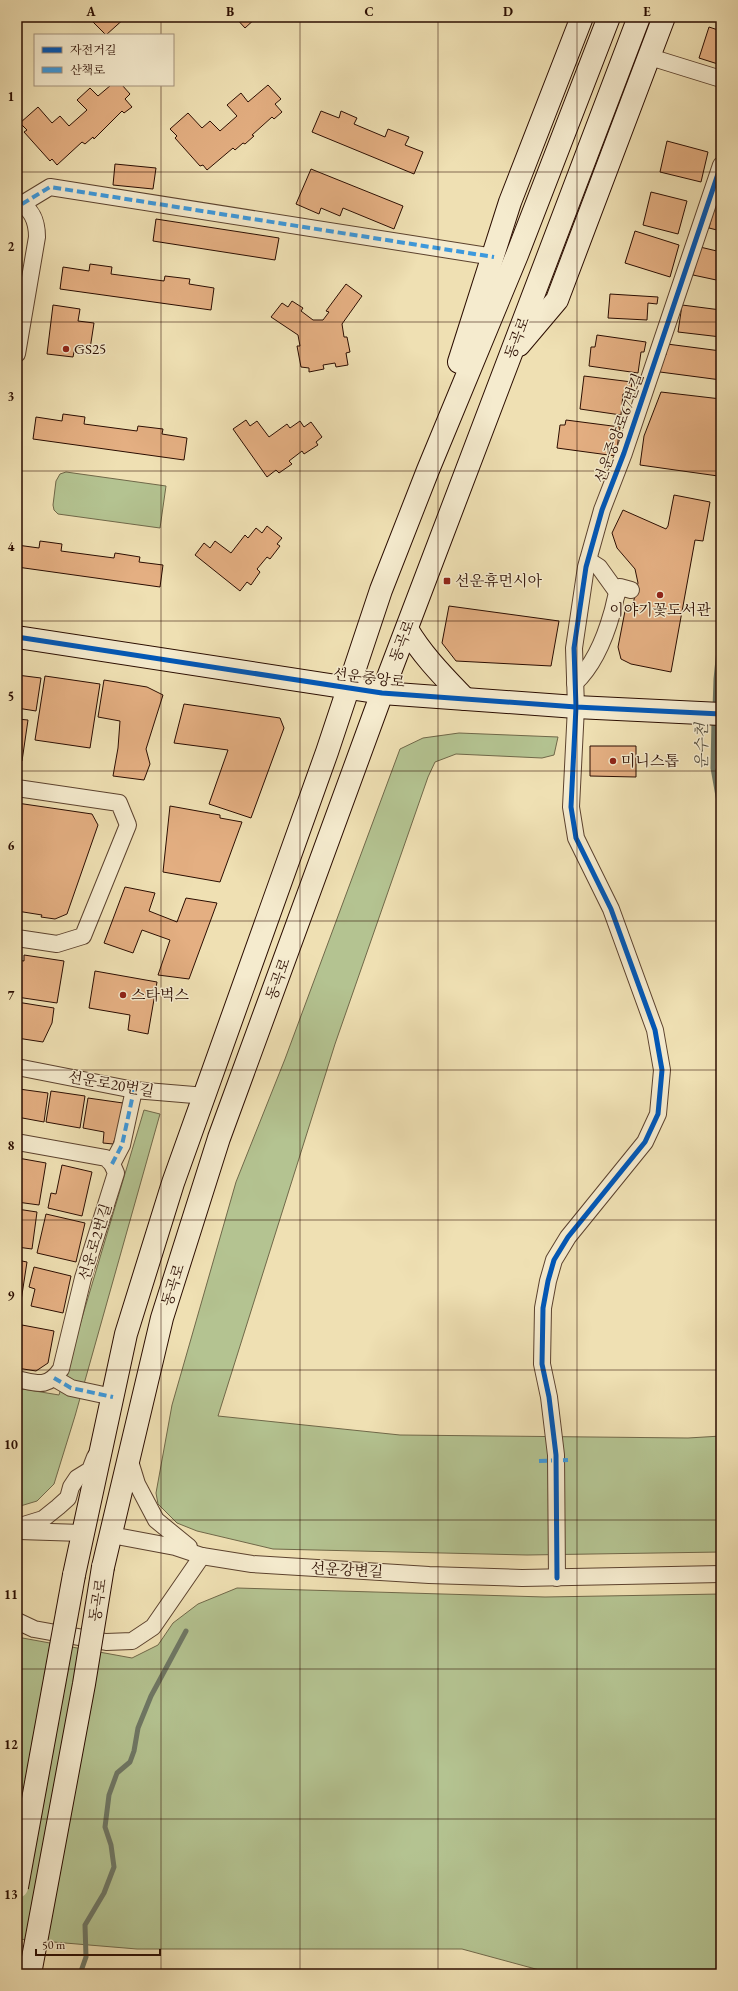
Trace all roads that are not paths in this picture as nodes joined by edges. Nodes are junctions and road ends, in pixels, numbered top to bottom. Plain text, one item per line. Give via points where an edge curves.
1 (582, 17) edge
2 (609, 17) edge
3 (639, 17) edge
4 (664, 17) edge
5 (650, 57) junction
6 (721, 79) edge
7 (721, 165) edge
8 (20, 203) edge
9 (494, 257) junction
10 (511, 353) junction
11 (17, 354) edge
12 (428, 470) junction
13 (588, 560) junction
14 (406, 629) junction
15 (17, 637) edge
16 (575, 683) junction
17 (347, 688) junction
18 (382, 693) junction
19 (465, 699) junction
20 (576, 707) junction
21 (721, 714) edge
22 (17, 788) edge
23 (17, 938) edge
24 (17, 1067) edge
25 (134, 1090) junction
26 (206, 1096) junction
27 (17, 1142) edge
28 (112, 1164) junction
29 (54, 1378) junction
30 (17, 1379) edge
31 (113, 1397) junction
32 (107, 1427) junction
33 (129, 1456) junction
34 (17, 1527) edge
35 (17, 1531) edge
36 (82, 1533) junction
37 (111, 1535) junction
38 (202, 1556) junction
39 (721, 1574) edge
40 (557, 1578) junction
41 (17, 1622) edge
42 (17, 1887) edge
43 (30, 1974) edge

1 - 9 main road via 510,202
2 - 12 main road, 동곡로 via 517,255
3 - 10 main road, 동곡로
4 - 5 main road
5 - 6 street
5 - 10 main road via 558,300
7 - 13 street, 선운중앙로67번길 via 624,453 602,510
8 - 9 street via 50,187
8 - 11 street via 34,218 37,237
9 - 12 main road via 474,312
10 - 14 main road, 동곡로
12 - 17 main road, 동곡로 via 381,590
13 - 16 street, 선운중앙로67번길 via 574,648
13 - 16 street via 624,591 612,613 601,645 583,675
14 - 18 main road, 동곡로
14 - 19 main road via 445,679
15 - 17 main road, 선운중앙로
16 - 20 street, 선운중앙로67번길
17 - 18 main road, 선운중앙로
17 - 26 main road, 동곡로 via 327,752
18 - 19 main road, 선운중앙로
18 - 33 main road, 동곡로 via 220,1138 162,1318
19 - 20 main road, 선운중앙로
20 - 21 main road, 선운중앙로
20 - 40 street, 선운중앙로67번길 via 572,807 576,838 611,910 655,1030 662,1070 658,1114 645,1142 568,1237 554,1260 542,1308 542,1364 556,1455
22 - 23 street via 119,803 128,825 83,936 57,944
24 - 25 street, 선운로20번길
25 - 26 street, 선운로20번길
25 - 28 street via 122,1145
26 - 31 main road, 동곡로 via 173,1183 129,1327
27 - 28 street via 106,1158
28 - 29 street, 선운로2번길 via 116,1173 83,1278 61,1369
29 - 30 street via 44,1384
29 - 31 street via 72,1388
31 - 32 main road, 동곡로
32 - 34 street via 90,1470 77,1478 68,1498 42,1519
32 - 36 main road, 동곡로
33 - 37 main road, 동곡로
33 - 38 street via 137,1484 156,1520
35 - 36 street
36 - 42 main road, 동곡로, bridge
37 - 38 street, 선운강변길 via 175,1547
37 - 43 main road, 동곡로, bridge via 103,1567 83,1691
38 - 40 street, 선운강변길 via 252,1564 421,1574
38 - 41 street via 153,1627 132,1641 106,1642 34,1629
39 - 40 street, 선운강변길

